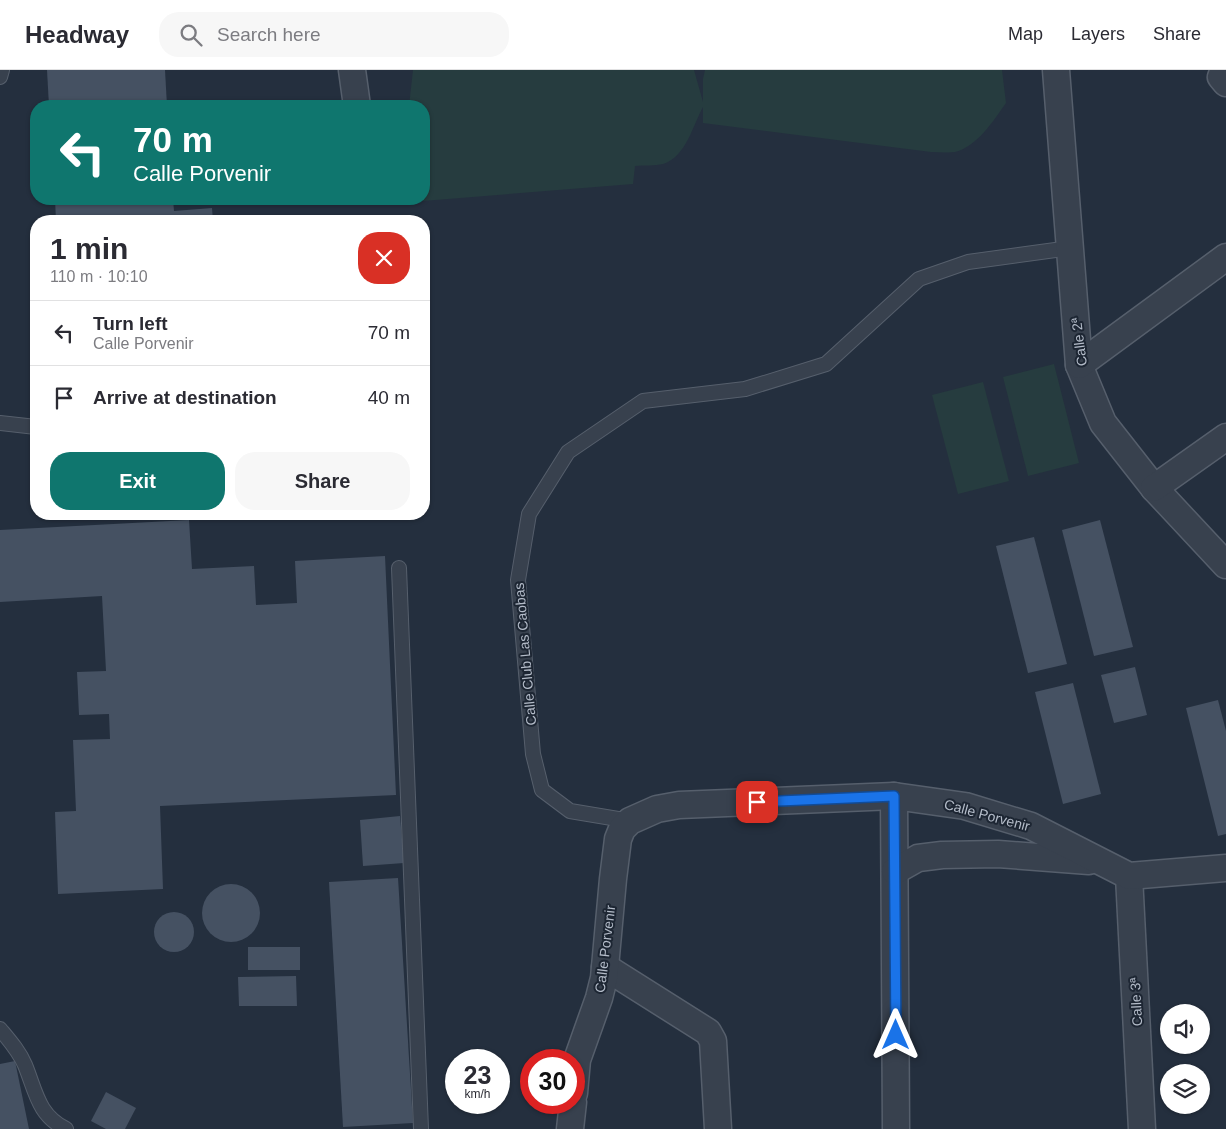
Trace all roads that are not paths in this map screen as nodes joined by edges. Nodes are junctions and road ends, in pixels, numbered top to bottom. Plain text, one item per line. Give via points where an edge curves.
1 (2, 70) edge
2 (352, 70) edge
3 (1056, 70) edge
4 (1224, 70) edge
5 (0, 78) edge
6 (1226, 84) edge
7 (356, 100) edge
8 (1070, 248) junction
9 (1226, 257) edge
10 (1079, 365) junction
11 (0, 423) edge
12 (30, 426) edge
13 (1226, 437) edge
14 (1154, 488) junction
15 (1226, 565) edge
16 (398, 568) dead end
17 (894, 796) junction
18 (630, 821) junction
19 (1102, 862) junction
20 (1226, 868) edge
21 (895, 870) junction
22 (1129, 876) junction
23 (605, 967) junction
24 (0, 1030) edge
25 (581, 1049) edge
26 (572, 1114) edge
27 (66, 1129) edge
28 (421, 1129) edge
29 (570, 1129) edge
30 (718, 1129) edge
31 (896, 1129) edge
32 (1142, 1129) edge

1 - 5 lane
2 - 7 street
3 - 8 street, Calle 2ª
4 - 6 street via 1222,77
8 - 10 street, Calle 2ª
8 - 18 lane, Calle Club Las Caobas via 968,262 919,279 826,364 745,389 643,401 568,452 529,514 518,580 533,754 542,790 570,811
9 - 10 street
10 - 14 street, Calle 2ª via 1103,424
11 - 12 lane
13 - 14 street
14 - 15 street, Calle 2ª
16 - 28 lane
17 - 18 street, Calle Porvenir via 679,805 657,809
17 - 19 street, Calle Porvenir via 965,806 1031,826
17 - 21 street
18 - 23 street, Calle Porvenir via 618,839
19 - 21 street via 998,854 942,855 918,858
19 - 22 street, Calle Porvenir
20 - 22 street
21 - 31 street
22 - 32 street, Calle 3ª
23 - 25 street, Calle Porvenir via 599,998
23 - 30 street via 711,1036
24 - 27 lane via 24,1064 37,1101 54,1123
26 - 29 street

